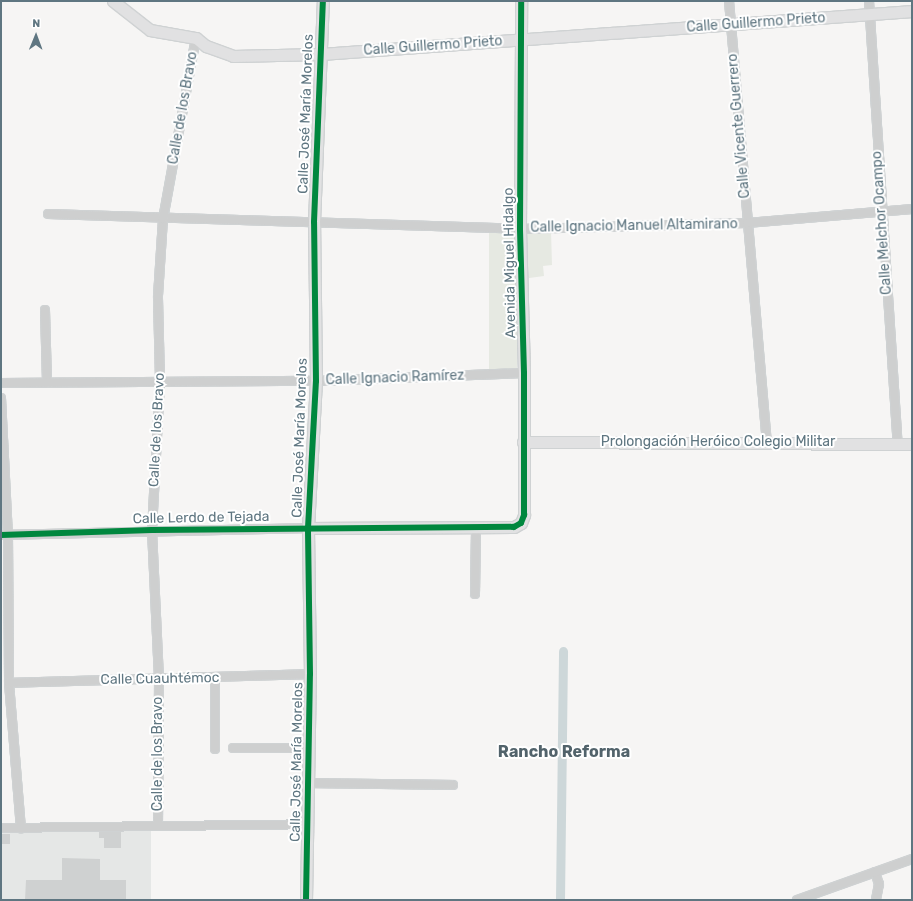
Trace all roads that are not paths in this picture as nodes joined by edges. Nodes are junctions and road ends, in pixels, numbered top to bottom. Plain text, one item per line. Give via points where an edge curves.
1 (113, 1) edge
2 (323, 1) edge
3 (521, 1) edge
4 (729, 1) edge
5 (869, 1) edge
6 (912, 11) edge
7 (870, 14) junction
8 (731, 26) junction
9 (196, 38) junction
10 (522, 39) junction
11 (321, 54) junction
12 (912, 209) edge
13 (881, 212) junction
14 (48, 214) dead end
15 (163, 219) junction
16 (314, 222) junction
17 (747, 223) junction
18 (520, 228) junction
19 (46, 310) dead end
20 (524, 373) junction
21 (160, 380) junction
22 (316, 381) junction
23 (47, 382) junction
24 (1, 383) edge
25 (1, 398) edge
26 (523, 442) junction
27 (767, 442) junction
28 (898, 444) junction
29 (912, 444) edge
30 (521, 523) joint
31 (476, 527) junction
32 (308, 528) junction
33 (152, 530) junction
34 (5, 535) edge
35 (474, 594) dead end
36 (310, 674) junction
37 (215, 678) junction
38 (159, 679) junction
39 (9, 683) junction
40 (233, 748) dead end
41 (309, 748) junction
42 (215, 749) dead end
43 (308, 783) junction
44 (453, 785) dead end
45 (307, 824) junction
46 (158, 826) junction
47 (1, 828) edge
48 (21, 829) junction
49 (912, 859) edge
50 (875, 872) junction
51 (306, 900) edge
52 (797, 900) edge
53 (876, 900) edge

1 - 9 street, Calle Guillermo Prieto via 150,30
2 - 11 street, Calle José María Morelos
3 - 10 street, Avenida Miguel Hidalgo
4 - 8 street, Calle Vicente Guerrero
5 - 7 street, Calle Melchor Ocampo
6 - 7 street, Calle Guillermo Prieto
7 - 8 street, Calle Guillermo Prieto
7 - 13 street, Calle Melchor Ocampo
8 - 10 street, Calle Guillermo Prieto
8 - 17 street, Calle Vicente Guerrero
9 - 11 street, Calle Guillermo Prieto via 206,46 233,56
9 - 15 street, Calle de los Bravo
10 - 11 street, Calle Guillermo Prieto
10 - 18 street, Avenida Miguel Hidalgo
11 - 16 street, Calle José María Morelos
12 - 13 street, Calle Ignacio Manuel Altamirano
13 - 17 street, Calle Ignacio Manuel Altamirano
13 - 28 street, Calle Melchor Ocampo
14 - 15 street, Calle Ignacio Manuel Altamirano
15 - 16 street, Calle Ignacio Manuel Altamirano
15 - 21 street, Calle de los Bravo via 158,296
16 - 18 street, Calle Ignacio Manuel Altamirano
16 - 22 street, Calle José María Morelos
17 - 18 street, Calle Ignacio Manuel Altamirano
17 - 27 street, Calle Vicente Guerrero
18 - 20 street, Avenida Miguel Hidalgo
19 - 23 street
20 - 22 street, Calle Ignacio Ramírez
20 - 26 street, Avenida Miguel Hidalgo
21 - 22 street, Calle Ignacio Ramírez
21 - 23 street, Calle Ignacio Ramírez
21 - 33 street, Calle de los Bravo
22 - 32 street, Calle José María Morelos
23 - 24 street, Calle Ignacio Ramírez
25 - 34 street
26 - 27 street, Prolongación Heróico Colegio Militar
26 - 30 street, Avenida Miguel Hidalgo via 524,515
27 - 28 street, Prolongación Heróico Colegio Militar
28 - 29 street, Prolongación Heróico Colegio Militar
30 - 31 street, Calle Lerdo de Tejada via 514,527
31 - 32 street, Calle Lerdo de Tejada
31 - 35 street
32 - 33 street, Calle Lerdo de Tejada
32 - 36 street, Calle José María Morelos
33 - 34 street, Calle Lerdo de Tejada
33 - 38 street, Calle de los Bravo
34 - 39 street
36 - 37 street, Calle Cuauhtémoc
36 - 41 street, Calle José María Morelos
37 - 38 street, Calle Cuauhtémoc
37 - 42 street
38 - 39 street, Calle Cuauhtémoc
38 - 46 street, Calle de los Bravo
39 - 48 street
40 - 41 street
41 - 43 street, Calle José María Morelos
43 - 44 street
43 - 45 street, Calle José María Morelos
45 - 46 street
45 - 51 street, Calle José María Morelos
46 - 48 street
47 - 48 street
49 - 50 street
50 - 52 street
50 - 53 street via 879,884

